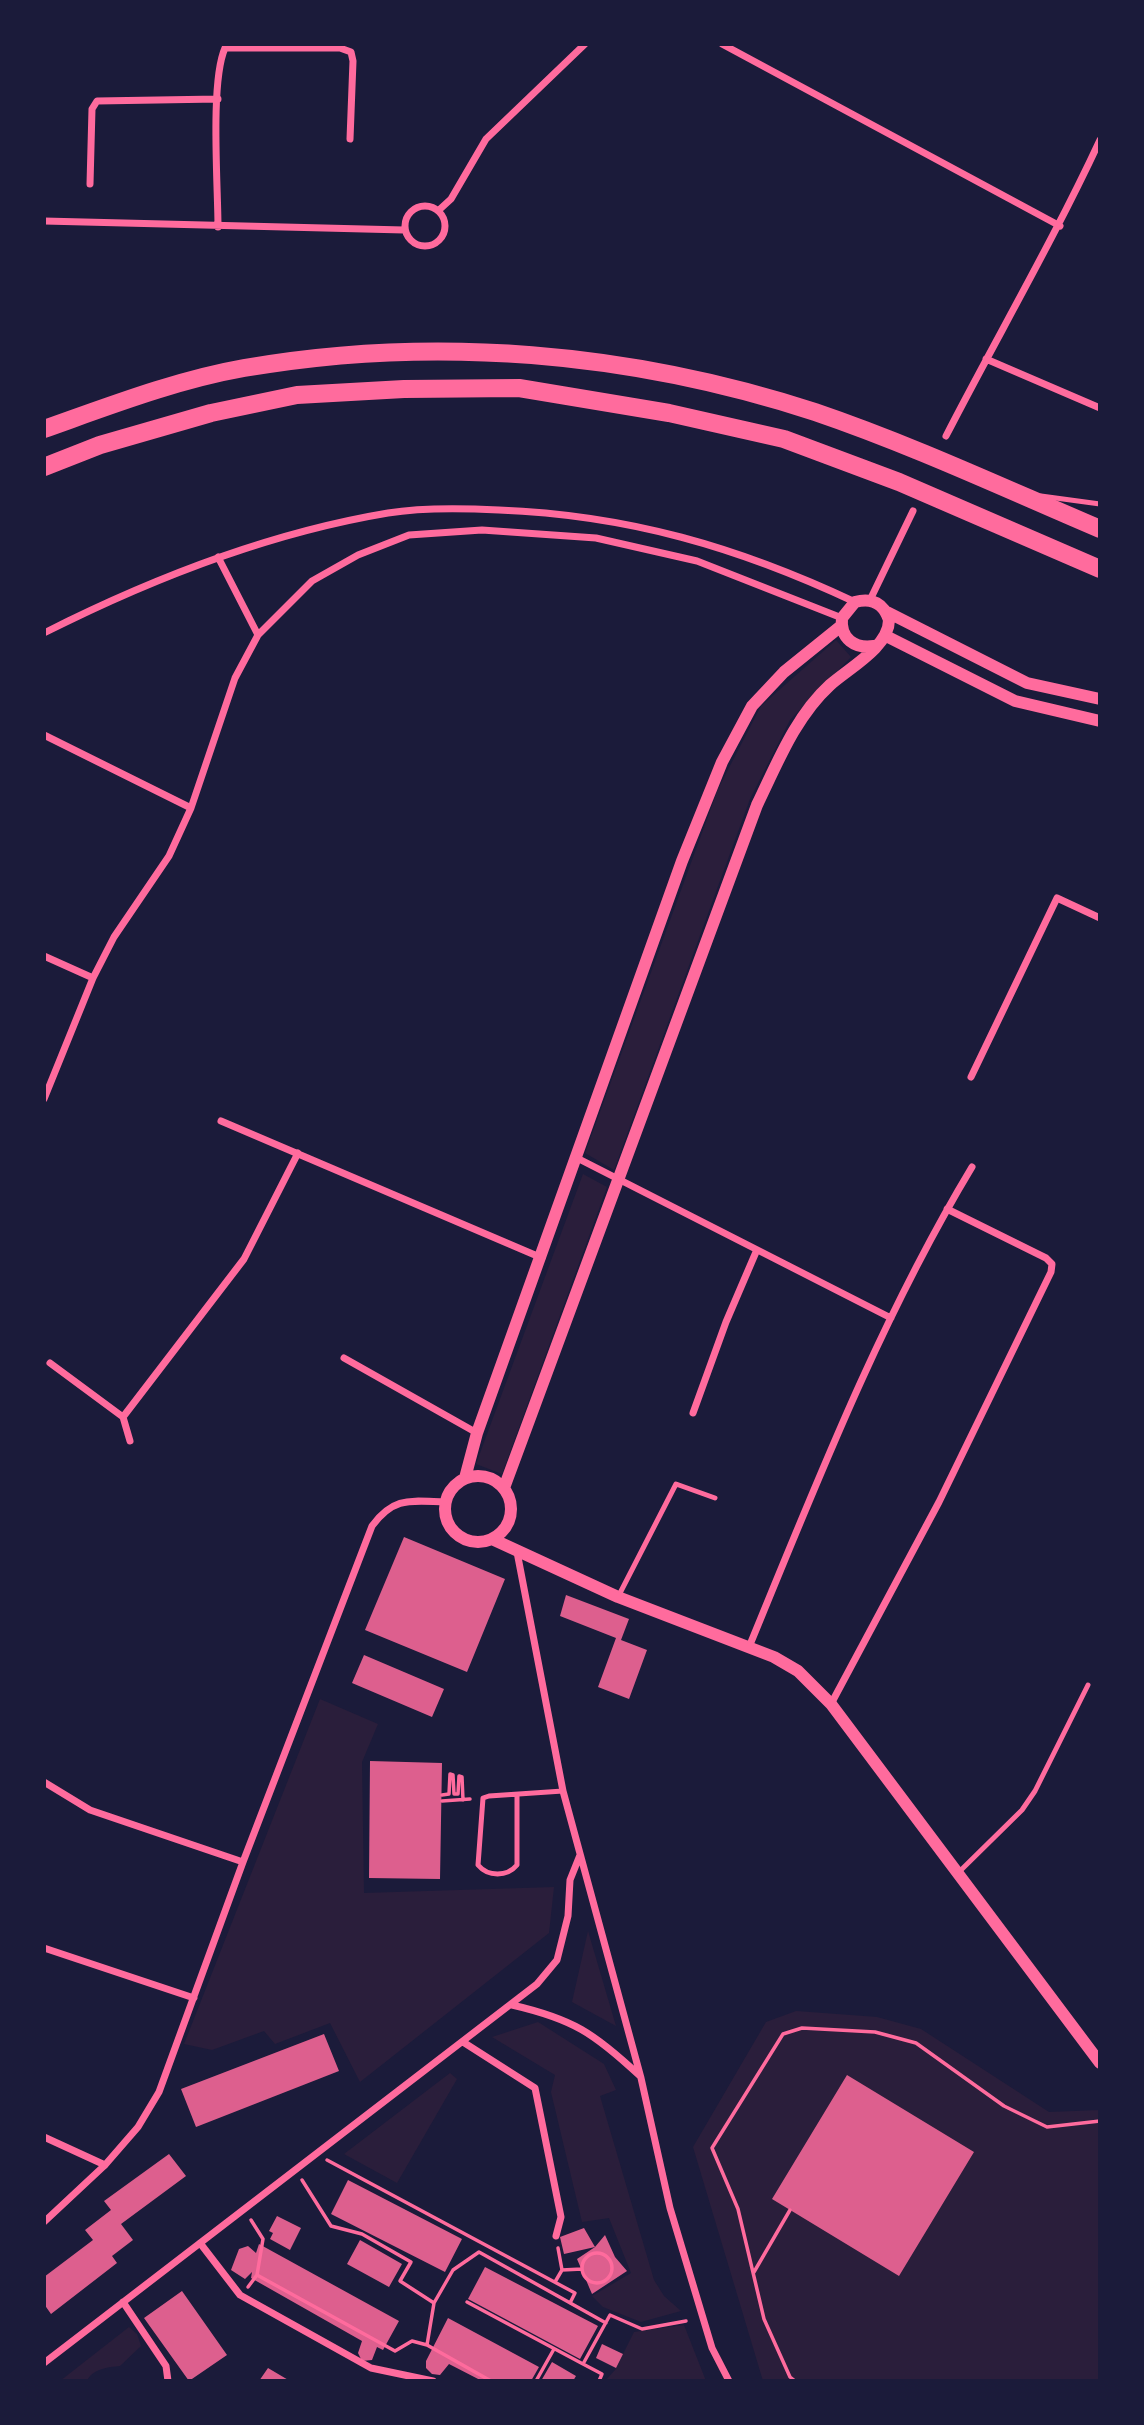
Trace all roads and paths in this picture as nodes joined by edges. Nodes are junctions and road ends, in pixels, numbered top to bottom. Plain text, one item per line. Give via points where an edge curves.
1 (584, 44) edge
2 (722, 44) edge
3 (218, 99) junction
4 (350, 139) dead end
5 (1100, 140) edge
6 (90, 184) dead end
7 (439, 210) junction
8 (44, 220) edge
9 (1060, 226) junction
10 (218, 227) junction
11 (404, 230) junction
12 (986, 359) junction
13 (1100, 408) edge
14 (44, 429) edge
15 (946, 436) dead end
16 (44, 467) edge
17 (1015, 493) junction
18 (1100, 504) edge
19 (913, 511) dead end
20 (1100, 529) edge
21 (218, 557) junction
22 (1100, 569) edge
23 (870, 600) junction
24 (855, 601) junction
25 (887, 612) junction
26 (841, 622) junction
27 (44, 633) edge
28 (258, 635) junction
29 (886, 636) junction
30 (874, 646) junction
31 (1100, 699) edge
32 (1100, 721) edge
33 (44, 735) edge
34 (191, 808) junction
35 (1100, 918) edge
36 (44, 956) edge
37 (93, 978) junction
38 (971, 1077) dead end
39 (44, 1099) edge
40 (221, 1121) dead end
41 (298, 1153) junction
42 (577, 1158) junction
43 (972, 1167) dead end
44 (620, 1181) junction
45 (947, 1209) junction
46 (756, 1252) junction
47 (542, 1258) junction
48 (891, 1318) junction
49 (344, 1358) dead end
50 (50, 1363) dead end
51 (694, 1413) dead end
52 (123, 1418) junction
53 (477, 1433) junction
54 (130, 1441) dead end
55 (465, 1478) junction
56 (503, 1488) junction
57 (715, 1498) dead end
58 (445, 1502) junction
59 (492, 1539) junction
60 (517, 1552) junction
61 (618, 1597) junction
62 (749, 1647) junction
63 (1088, 1685) dead end
64 (831, 1704) junction
65 (44, 1782) edge
66 (563, 1791) junction
67 (517, 1795) junction
68 (442, 1798) joint
69 (580, 1854) junction
70 (243, 1862) junction
71 (957, 1874) junction
72 (44, 1948) edge
73 (194, 1998) junction
74 (512, 2005) junction
75 (463, 2042) junction
76 (1100, 2063) edge
77 (642, 2078) junction
78 (1100, 2121) edge
79 (44, 2137) edge
80 (316, 2154) junction
81 (105, 2165) junction
82 (295, 2170) junction
83 (244, 2209) junction
84 (790, 2210) dead end
85 (44, 2222) edge
86 (556, 2236) joint
87 (484, 2242) junction
88 (200, 2243) junction
89 (479, 2252) junction
90 (582, 2269) junction
91 (562, 2270) junction
92 (753, 2273) junction
93 (555, 2282) junction
94 (122, 2302) junction
95 (467, 2302) dead end
96 (434, 2303) junction
97 (570, 2303) junction
98 (687, 2322) dead end
99 (606, 2323) junction
100 (426, 2344) junction
101 (554, 2348) junction
102 (44, 2363) edge
103 (583, 2364) junction
104 (170, 2381) edge
105 (433, 2381) edge
106 (491, 2381) edge
107 (536, 2381) edge
108 (599, 2381) edge
109 (729, 2381) edge
110 (795, 2381) edge

1 - 7 street via 486,139 451,199
2 - 9 street
3 - 4 street via 225,48 340,48 351,52 353,61
3 - 6 street via 97,101 92,109
3 - 10 street
5 - 9 street
7 - 11 street via 415,207 406,217
7 - 11 street via 446,222 444,235 435,244 423,247 411,242
8 - 10 street
9 - 12 street
10 - 11 street
12 - 13 street
12 - 15 street
14 - 17 highway via 132,398 242,368 431,350 527,354 606,362 785,403
16 - 22 highway via 100,445 211,413 298,395 519,388 669,413 785,439 899,482
17 - 18 lane
17 - 20 highway
19 - 23 street
21 - 24 street via 388,513 455,508 547,512 700,540
21 - 27 street
21 - 28 street
23 - 24 street
23 - 25 street
24 - 26 street via 846,608
25 - 29 street
25 - 31 street via 1027,682
26 - 28 street via 697,561 596,538 482,530 409,535 358,555 312,581
26 - 30 street via 852,644
26 - 42 street via 752,706 722,762 682,861
28 - 34 street via 235,678
29 - 30 street
29 - 32 street via 1015,701
30 - 44 street via 827,688 794,730 757,805
33 - 34 street
34 - 37 street via 169,856 114,937
35 - 38 street via 1057,898
36 - 37 street
37 - 39 street
40 - 41 street
41 - 47 street
41 - 52 street via 244,1259
42 - 44 street
42 - 47 street
43 - 45 street
44 - 46 street
44 - 56 street
45 - 48 street
45 - 64 street via 1046,1258 1052,1264 1051,1272 939,1502
46 - 48 street
46 - 51 street
47 - 53 street
48 - 62 street
49 - 53 street
50 - 52 street
52 - 54 street
53 - 55 street
55 - 56 street via 486,1476
55 - 58 street
56 - 59 street via 511,1516
57 - 61 lane via 676,1484
58 - 59 street via 453,1531 472,1541
58 - 70 street via 402,1501 384,1510 372,1526
59 - 60 street
60 - 61 street
60 - 66 street
61 - 62 street
62 - 64 street via 798,1671
63 - 71 lane via 1035,1791
64 - 71 street
65 - 70 street via 90,1810
66 - 67 lane
66 - 69 street
67 - 67 lane via 483,1798 478,1865 484,1872 498,1874 517,1865
68 - 68 path via 461,1800 462,1777 458,1776 458,1794 454,1794 450,1774 449,1794
69 - 74 street via 570,1880 568,1916 557,1960
69 - 77 street
70 - 73 street
71 - 76 street
72 - 73 street
73 - 81 street via 159,2092 138,2127
74 - 75 street
74 - 77 street via 557,2015 604,2042
75 - 80 street
75 - 86 street via 535,2088 561,2217
77 - 109 street via 670,2207 712,2348
78 - 92 path via 1047,2127 1004,2106 916,2043 875,2032 802,2028 783,2034 712,2148 738,2209
79 - 81 street
80 - 82 street
80 - 87 path
81 - 85 street
82 - 83 street
82 - 96 path via 331,2226 362,2234 411,2262 400,2281
83 - 88 street
83 - 100 path via 263,2239 257,2275 395,2351 412,2341
84 - 92 path
86 - 91 path
87 - 89 path
87 - 93 path
88 - 94 street
88 - 105 street via 240,2295 371,2368
89 - 96 path via 453,2270
89 - 97 path
90 - 90 path via 588,2256 597,2253 610,2259 612,2269 609,2278 599,2283 586,2278
90 - 91 path
91 - 93 path
92 - 110 path via 764,2319
93 - 97 path via 575,2293
94 - 102 street
94 - 104 street via 166,2366
95 - 101 path
96 - 100 path
97 - 99 path
98 - 99 path via 642,2329 610,2315
99 - 103 path
100 - 106 path
101 - 103 path
101 - 107 path
103 - 108 path via 602,2374

